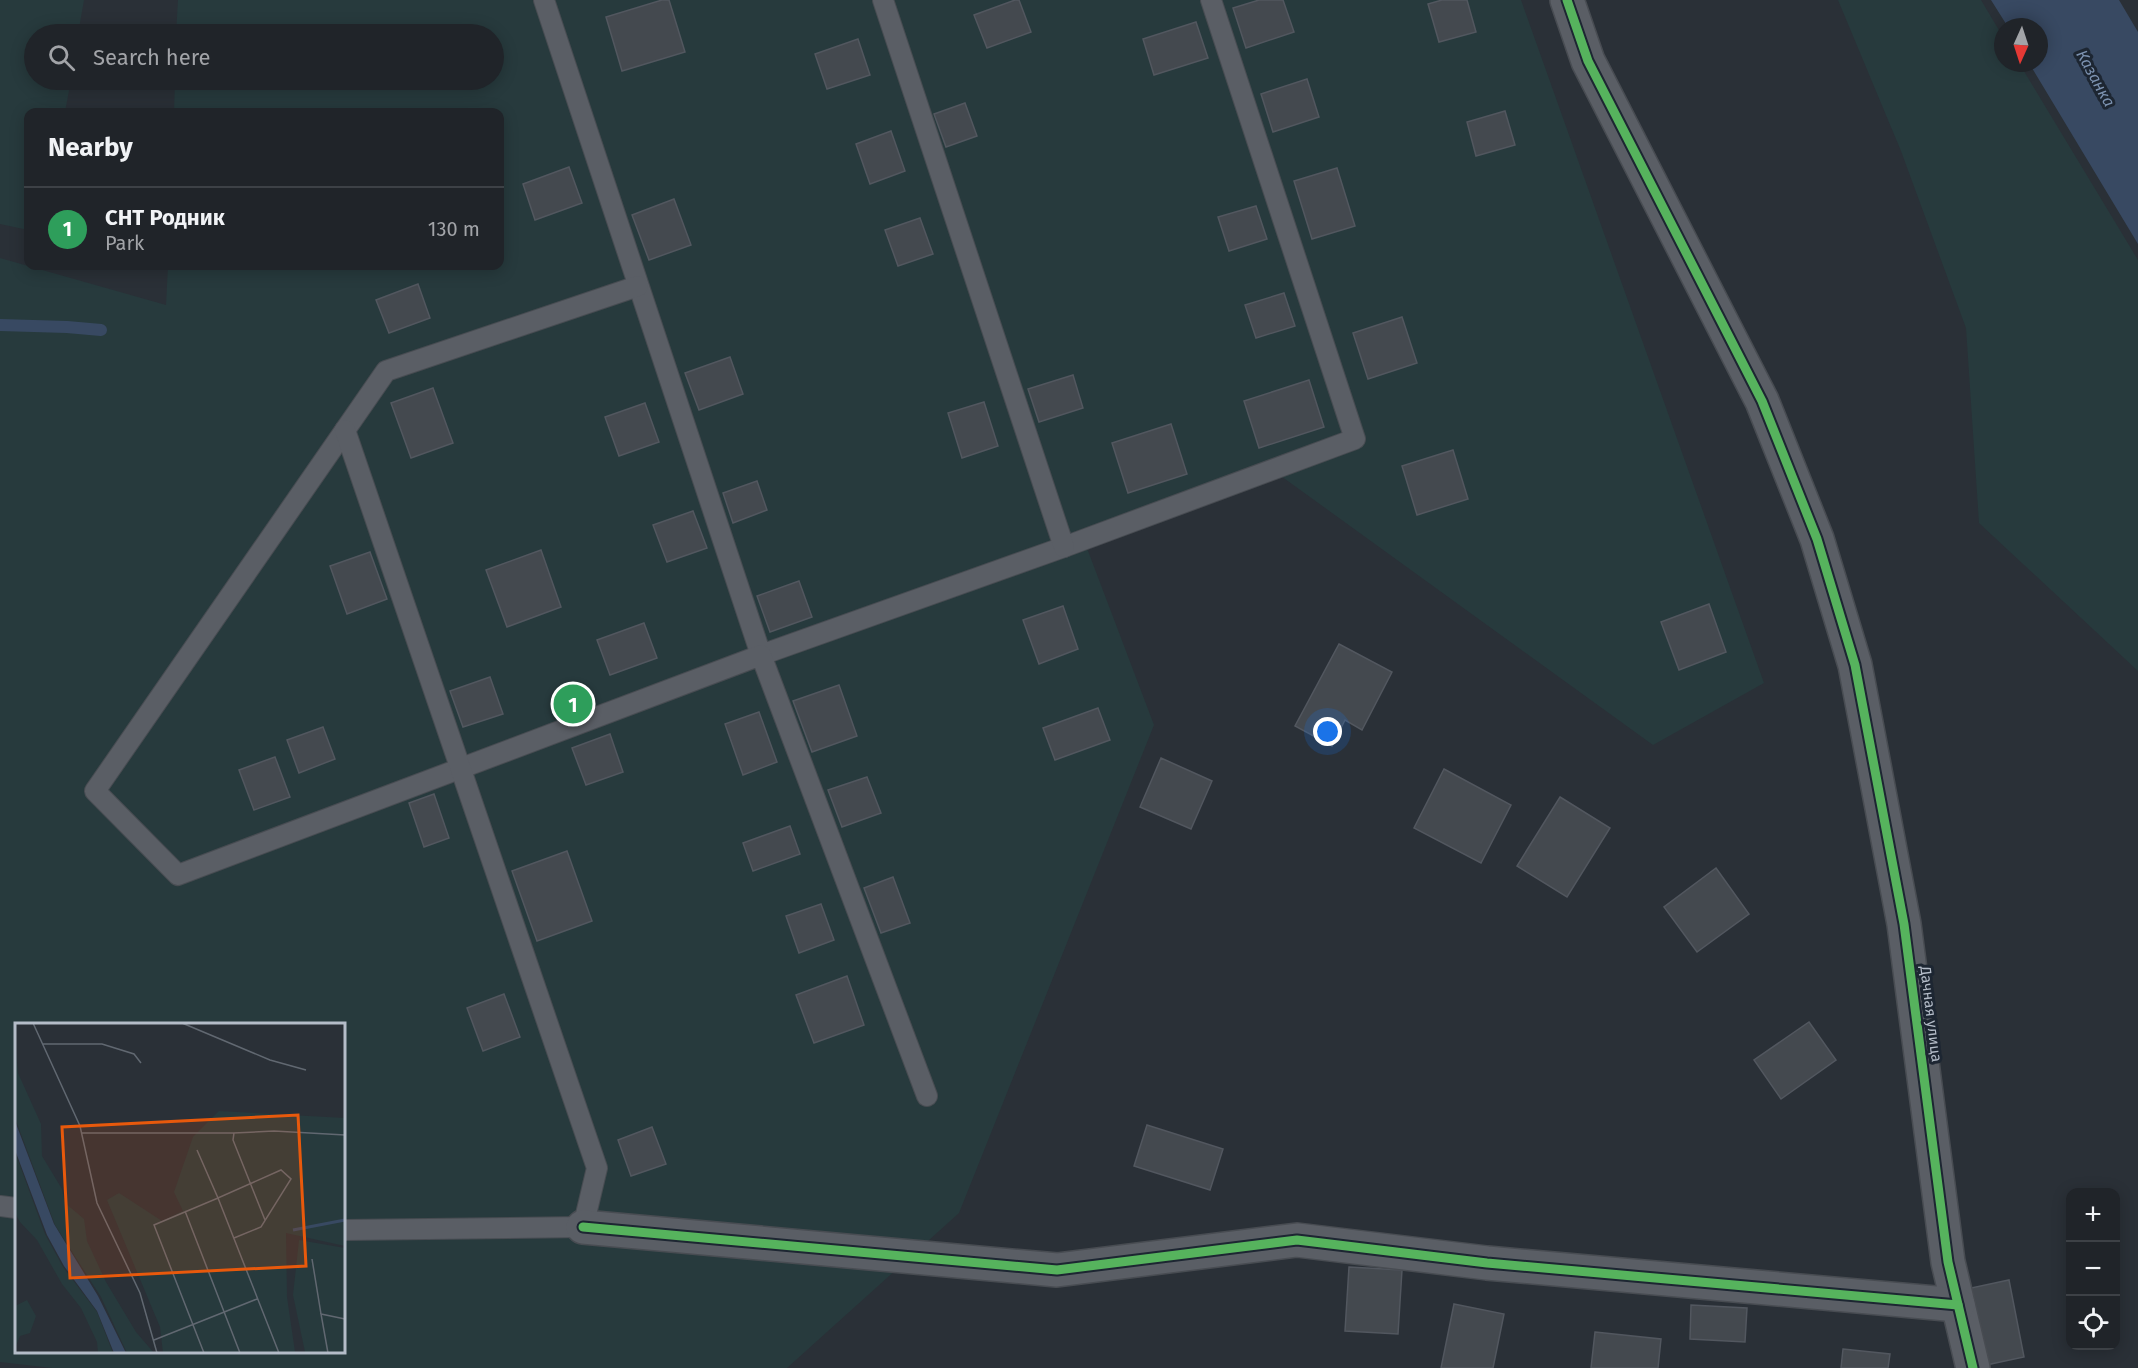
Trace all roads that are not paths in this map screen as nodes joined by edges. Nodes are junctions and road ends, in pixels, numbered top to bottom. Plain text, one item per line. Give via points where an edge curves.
1 (544, 0) edge
2 (883, 0) edge
3 (1211, 0) edge
4 (1567, 0) edge
5 (638, 286) junction
6 (345, 430) junction
7 (1064, 547) junction
8 (761, 655) junction
9 (460, 768) junction
10 (927, 1096) dead end
11 (0, 1206) edge
12 (15, 1208) edge
13 (583, 1227) junction
14 (345, 1230) edge
15 (1958, 1305) junction
16 (1973, 1368) edge

1 - 5 lane
2 - 7 lane
3 - 7 lane via 1355,439
4 - 15 street, Дачная улица via 1588,61 1762,401 1817,539 1855,665 1904,924 1948,1262
5 - 6 lane via 386,371
5 - 8 lane
6 - 9 lane
6 - 9 lane via 95,791 178,875
7 - 8 lane
8 - 9 lane
8 - 10 lane
9 - 13 lane via 597,1168
11 - 12 lane
13 - 14 lane
13 - 15 street via 1057,1270 1297,1240 1487,1263
15 - 16 street, Дачная улица

